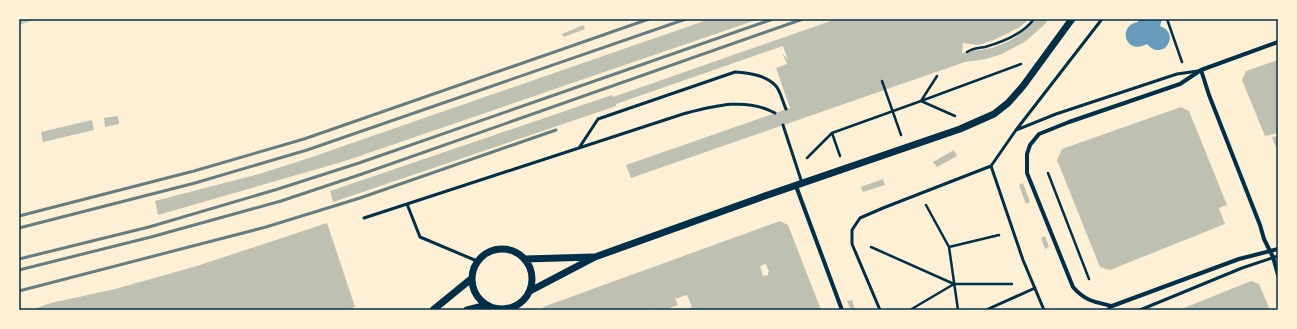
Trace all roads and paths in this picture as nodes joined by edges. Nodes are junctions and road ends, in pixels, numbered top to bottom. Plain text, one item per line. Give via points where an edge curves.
1 (1034, 19) edge
2 (1072, 19) edge
3 (1102, 19) edge
4 (1167, 19) edge
5 (1278, 42) edge
6 (967, 52) dead end
7 (1026, 62) dead end
8 (1179, 66) dead end
9 (1201, 70) junction
10 (938, 76) dead end
11 (882, 81) dead end
12 (921, 101) junction
13 (786, 109) dead end
14 (893, 111) junction
15 (775, 113) dead end
16 (955, 116) dead end
17 (783, 125) dead end
18 (1016, 130) junction
19 (832, 133) junction
20 (901, 135) dead end
21 (579, 148) junction
22 (841, 157) dead end
23 (807, 158) dead end
24 (991, 166) junction
25 (1048, 173) dead end
26 (799, 185) junction
27 (407, 204) junction
28 (926, 205) dead end
29 (364, 218) dead end
30 (999, 235) dead end
31 (871, 246) dead end
32 (949, 247) junction
33 (1278, 249) edge
34 (1269, 251) junction
35 (1278, 256) edge
36 (595, 257) junction
37 (1273, 257) junction
38 (525, 259) junction
39 (477, 261) junction
40 (1278, 275) edge
41 (1089, 279) dead end
42 (471, 280) junction
43 (954, 284) junction
44 (1012, 284) dead end
45 (1035, 288) junction
46 (530, 291) junction
47 (487, 306) junction
48 (1112, 306) junction
49 (512, 309) edge
50 (433, 310) edge
51 (466, 310) edge
52 (842, 310) edge
53 (880, 310) edge
54 (910, 310) edge
55 (958, 310) edge
56 (986, 310) edge
57 (1044, 310) edge
58 (1107, 310) edge
59 (1140, 310) edge

1 - 6 path via 1010,39
2 - 26 street via 1022,86 1008,103 994,114 960,129
3 - 18 lane
4 - 8 path via 1184,65
5 - 9 street
7 - 12 path
9 - 18 lane via 1177,74
9 - 34 street
9 - 48 street via 1180,84 1039,134 1030,145 1027,154 1027,173 1073,287 1079,295 1090,301
10 - 12 path
11 - 14 path
12 - 14 path
12 - 16 path
13 - 21 lane via 777,86 758,75 735,72 598,119
14 - 19 path
14 - 20 path
15 - 21 lane via 766,108 746,104 720,104
17 - 26 lane
18 - 24 lane
19 - 22 path
19 - 23 path
21 - 27 lane
24 - 45 lane
24 - 53 lane via 860,218 852,230 852,244
25 - 41 path
26 - 36 street
26 - 52 street
27 - 29 lane
27 - 39 lane via 420,237
28 - 32 path
30 - 32 path
31 - 43 path
32 - 43 path
33 - 34 street
34 - 37 street
34 - 48 street via 1239,259
35 - 37 lane
36 - 38 street
36 - 46 street
37 - 40 street
37 - 59 lane
38 - 39 street via 513,251 502,248 490,251
38 - 46 street via 532,274
39 - 42 street via 472,270
42 - 47 street via 476,296
42 - 50 street
43 - 44 path
43 - 54 path
43 - 55 path
45 - 56 lane
45 - 57 lane
46 - 49 street via 521,303
47 - 49 street
47 - 51 street
48 - 58 lane

